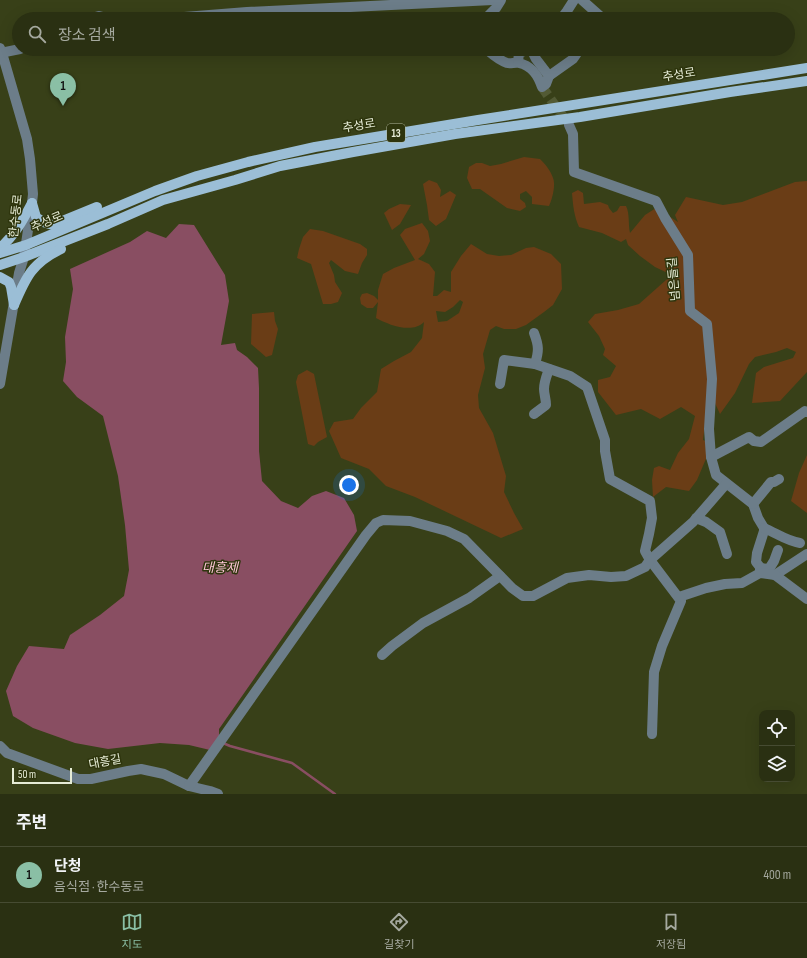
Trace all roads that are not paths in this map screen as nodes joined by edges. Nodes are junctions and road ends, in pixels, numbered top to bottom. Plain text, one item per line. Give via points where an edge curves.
1 (493, 0) edge
2 (501, 0) edge
3 (574, 0) edge
4 (582, 0) edge
5 (247, 12) edge
6 (492, 12) edge
7 (566, 12) edge
8 (596, 12) edge
9 (12, 50) edge
10 (1, 51) edge
11 (494, 56) edge
12 (519, 56) edge
13 (534, 56) edge
14 (575, 56) edge
15 (518, 62) junction
16 (807, 68) edge
17 (549, 76) junction
18 (807, 81) edge
19 (569, 125) tunnel mouth
20 (197, 176) junction
21 (173, 197) junction
22 (32, 202) junction
23 (26, 245) junction
24 (0, 248) edge
25 (0, 253) edge
26 (24, 257) junction
27 (0, 265) edge
28 (0, 277) edge
29 (14, 305) junction
30 (534, 333) dead end
31 (535, 364) junction
32 (549, 369) junction
33 (1, 372) edge
34 (0, 384) edge
35 (500, 384) dead end
36 (807, 412) edge
37 (534, 414) dead end
38 (711, 457) junction
39 (779, 479) dead end
40 (726, 484) junction
41 (753, 504) junction
42 (696, 518) junction
43 (764, 528) junction
44 (800, 542) dead end
45 (778, 550) dead end
46 (727, 554) dead end
47 (807, 554) edge
48 (650, 560) junction
49 (760, 571) junction
50 (775, 575) junction
51 (500, 576) junction
52 (679, 597) junction
53 (807, 599) edge
54 (382, 656) dead end
55 (652, 734) dead end
56 (0, 746) edge
57 (189, 786) junction
58 (218, 794) edge

1 - 5 street
2 - 6 street
3 - 7 street
4 - 8 street
9 - 10 street, 한수동로
10 - 22 street, 한수동로 via 26,139 30,159
11 - 15 street via 509,64
12 - 15 street
13 - 17 street
14 - 17 street
15 - 17 street via 536,73 542,87
16 - 20 main road, 추성로 / 13 via 315,147
18 - 21 main road, 추성로 / 13 via 455,134 353,152 280,166
19 - 38 street, 넘은들길 via 573,134 574,172 656,201 688,255 690,311 707,324 712,379 709,429
20 - 22 main road via 115,200 53,225 36,217
20 - 23 main road, 추성로 / 13
21 - 26 main road, 추성로 / 13
21 - 29 main road via 48,255 33,268
22 - 23 street, 한수동로
22 - 24 main road via 22,223
23 - 25 main road, 추성로 / 13
23 - 26 street, 한수동로
26 - 27 main road, 추성로 / 13
26 - 29 street, 한수동로
28 - 29 main road via 9,282
29 - 33 street, 한수동로
30 - 31 street via 539,352
31 - 32 street
31 - 35 street via 504,360
32 - 37 street via 544,384 546,405
32 - 48 street via 570,376 587,387 605,440 610,479 650,501 652,518 645,551
33 - 34 street, 한수동로
36 - 38 street via 761,442 749,437
38 - 40 street, 넘은들길 via 716,475
39 - 41 street via 771,482
40 - 41 street, 넘은들길
40 - 42 street
41 - 43 street
42 - 46 street via 720,532
42 - 48 street
43 - 44 street via 786,539
43 - 49 street via 756,562
45 - 49 street via 769,569
47 - 50 street
48 - 51 street via 645,567 626,576 589,575 567,578 533,596 523,596
48 - 52 street
49 - 50 street
49 - 52 street via 742,583 706,588
50 - 53 street
51 - 54 street via 469,598 423,623
51 - 57 street via 464,538 410,521 383,520 376,523
52 - 55 street via 681,602 654,672
56 - 57 street, 대흥길 via 7,753 78,779 91,779 141,769 164,774
57 - 58 street, 대흥길

